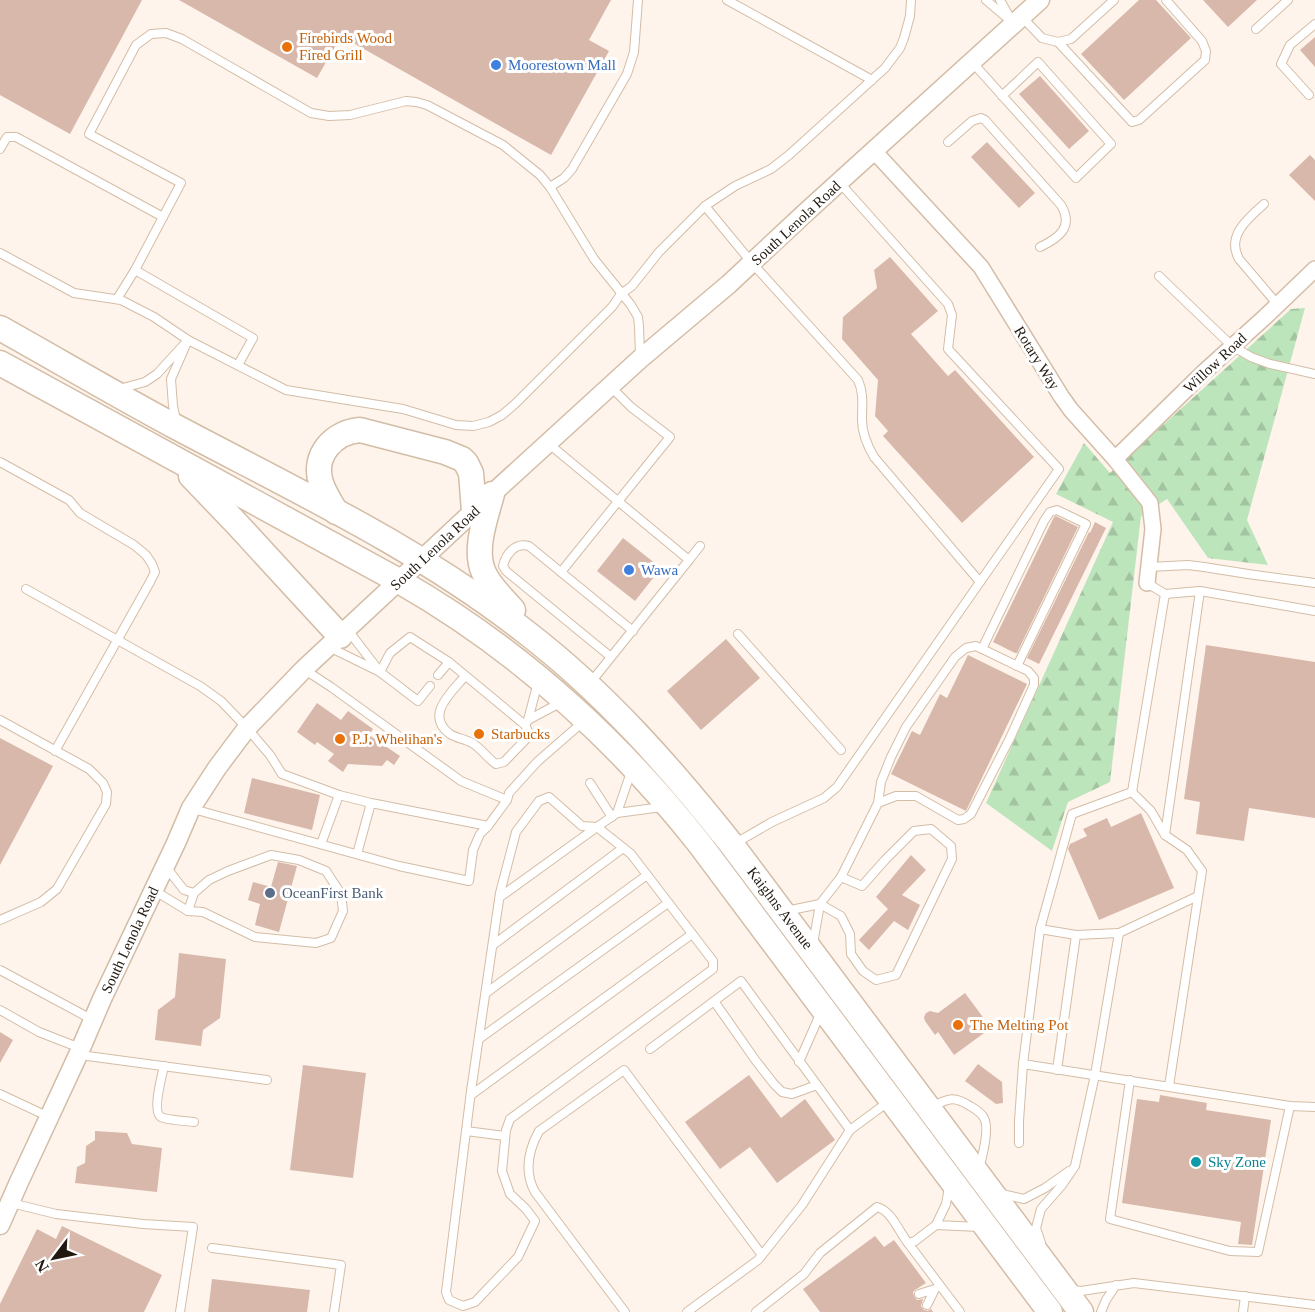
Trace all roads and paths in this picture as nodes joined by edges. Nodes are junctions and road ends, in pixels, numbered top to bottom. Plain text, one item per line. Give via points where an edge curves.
1 (638, 0) edge
2 (727, 0) edge
3 (911, 0) edge
4 (986, 0) edge
5 (1000, 0) edge
6 (1040, 0) edge
7 (1114, 0) edge
8 (1166, 0) edge
9 (1288, 0) edge
10 (1018, 21) junction
11 (1315, 24) edge
12 (1256, 29) dead end
13 (1058, 42) junction
14 (972, 62) junction
15 (872, 80) junction
16 (1309, 95) dead end
17 (1002, 96) junction
18 (948, 142) dead end
19 (0, 149) edge
20 (874, 151) junction
21 (839, 182) junction
22 (550, 187) junction
23 (1264, 204) dead end
24 (705, 206) junction
25 (163, 217) junction
26 (1040, 247) dead end
27 (0, 253) edge
28 (752, 263) junction
29 (1315, 269) edge
30 (135, 270) junction
31 (1158, 276) dead end
32 (621, 294) junction
33 (117, 299) junction
34 (1278, 305) junction
35 (0, 328) edge
36 (188, 340) junction
37 (1233, 346) junction
38 (640, 359) junction
39 (0, 363) edge
40 (238, 365) junction
41 (1315, 374) edge
42 (610, 386) junction
43 (112, 391) junction
44 (177, 428) junction
45 (547, 443) junction
46 (175, 459) junction
47 (1115, 459) junction
48 (0, 462) edge
49 (492, 494) junction
50 (618, 502) junction
51 (474, 511) junction
52 (336, 512) junction
53 (700, 546) dead end
54 (421, 560) junction
55 (689, 560) junction
56 (1149, 567) junction
57 (561, 572) junction
58 (399, 581) junction
59 (980, 582) junction
60 (1315, 583) edge
61 (1147, 584) joint
62 (26, 589) dead end
63 (1200, 591) junction
64 (1165, 594) junction
65 (1315, 612) edge
66 (633, 631) junction
67 (738, 634) dead end
68 (338, 637) junction
69 (116, 641) junction
70 (546, 648) junction
71 (982, 649) junction
72 (611, 657) junction
73 (448, 662) junction
74 (1017, 666) junction
75 (304, 669) junction
76 (380, 672) junction
77 (438, 675) dead end
78 (465, 676) junction
79 (539, 678) junction
80 (588, 685) junction
81 (430, 686) dead end
82 (565, 700) junction
83 (586, 719) junction
84 (0, 720) edge
85 (527, 722) junction
86 (247, 728) junction
87 (841, 750) dead end
88 (55, 751) junction
89 (633, 766) junction
90 (590, 783) dead end
91 (1132, 792) junction
92 (339, 795) junction
93 (507, 800) junction
94 (371, 803) junction
95 (878, 803) junction
96 (669, 806) junction
97 (191, 808) junction
98 (614, 815) junction
99 (488, 826) junction
100 (597, 827) junction
101 (1165, 835) junction
102 (321, 844) junction
103 (732, 845) junction
104 (623, 848) junction
105 (357, 854) junction
106 (165, 866) junction
107 (647, 875) junction
108 (841, 877) junction
109 (153, 890) junction
110 (194, 893) junction
111 (1198, 896) junction
112 (500, 897) junction
113 (668, 903) junction
114 (820, 904) junction
115 (188, 911) junction
116 (783, 912) junction
117 (0, 920) edge
118 (1040, 929) junction
119 (1119, 933) junction
120 (692, 934) junction
121 (1076, 935) junction
122 (493, 945) junction
123 (812, 951) junction
124 (0, 970) edge
125 (486, 993) junction
126 (714, 1002) junction
127 (823, 1008) junction
128 (0, 1010) edge
129 (93, 1020) junction
130 (479, 1039) junction
131 (650, 1049) dead end
132 (80, 1052) junction
133 (799, 1062) junction
134 (1023, 1064) junction
135 (164, 1066) junction
136 (1058, 1070) junction
137 (1095, 1075) junction
138 (267, 1080) dead end
139 (1130, 1080) junction
140 (817, 1085) junction
141 (1169, 1086) junction
142 (0, 1094) edge
143 (471, 1095) junction
144 (892, 1100) junction
145 (1290, 1106) junction
146 (1315, 1107) edge
147 (929, 1108) junction
148 (49, 1117) junction
149 (194, 1122) dead end
150 (850, 1130) junction
151 (466, 1131) junction
152 (505, 1136) junction
153 (1019, 1143) dead end
154 (1075, 1166) junction
155 (949, 1176) junction
156 (983, 1181) junction
157 (10, 1203) junction
158 (0, 1225) edge
159 (936, 1225) junction
160 (987, 1228) junction
161 (908, 1243) junction
162 (212, 1248) dead end
163 (762, 1255) junction
164 (1047, 1267) junction
165 (1116, 1285) junction
166 (937, 1287) junction
167 (1062, 1287) junction
168 (919, 1294) dead end
169 (1245, 1296) junction
170 (927, 1305) dead end
171 (1315, 1305) edge
172 (180, 1312) edge
173 (334, 1312) edge
174 (626, 1312) edge
175 (687, 1312) edge
176 (756, 1312) edge
177 (960, 1312) edge
178 (1050, 1312) edge
179 (1081, 1312) edge
180 (1101, 1312) edge
181 (1243, 1312) edge

1 - 22 lane via 634,52 627,74 572,170
2 - 15 lane
3 - 15 lane via 909,23 900,48
4 - 10 lane
5 - 10 lane
6 - 10 street, South Lenola Road
7 - 13 lane via 1071,39
8 - 13 lane via 1202,41 1206,60 1139,120 1132,122
9 - 12 lane
10 - 13 lane via 1042,38
10 - 14 street, South Lenola Road
11 - 16 lane via 1290,45 1281,64
14 - 17 lane
14 - 20 street, South Lenola Road
15 - 24 lane via 771,169
17 - 17 lane via 1038,62 1111,144 1076,178
18 - 26 lane via 972,121 985,120 1061,205 1066,213 1064,229
19 - 25 lane via 7,137 16,136
20 - 21 street, South Lenola Road
20 - 47 street, Rotary Way via 981,267 1061,396
21 - 28 street, South Lenola Road
21 - 59 lane via 948,304 952,315 948,349 1059,469
22 - 25 lane via 503,145 427,105 406,101 350,115 311,113 182,39 166,33 151,34 136,45 89,134 181,183
22 - 32 lane via 594,259
23 - 34 lane via 1239,228 1236,253
24 - 28 lane
24 - 32 lane
25 - 30 lane
27 - 33 lane via 74,293
28 - 38 street, South Lenola Road
28 - 59 lane via 858,380 868,448
29 - 34 street, Willow Road
30 - 33 lane
30 - 40 lane via 253,338
31 - 37 lane
32 - 38 lane via 638,317
32 - 40 lane via 527,394 502,415 472,426 403,409 286,390
33 - 36 lane
34 - 37 street, Willow Road
35 - 43 highway
36 - 40 lane
36 - 43 lane via 157,374 145,382
36 - 44 lane via 171,379
37 - 41 lane via 1270,364
37 - 47 street, Willow Road
38 - 42 street, South Lenola Road
39 - 46 highway, Kaighns Avenue
42 - 45 street, South Lenola Road
42 - 50 lane via 670,437
43 - 44 highway
44 - 52 highway
45 - 49 street, South Lenola Road
45 - 50 lane
46 - 58 highway, Kaighns Avenue
46 - 68 highway
47 - 56 street, Rotary Way via 1150,503 1153,529
48 - 69 lane via 69,500 81,513 134,545 152,564 150,582
49 - 51 street, South Lenola Road
49 - 70 highway via 480,541 482,568
50 - 55 lane
50 - 57 lane
51 - 52 highway via 471,472 462,459 360,430 333,440 320,460 320,481
51 - 54 street, South Lenola Road
52 - 54 highway
53 - 55 lane
54 - 58 street, South Lenola Road
54 - 70 highway, Kaighns Avenue via 480,597
55 - 66 lane
56 - 60 lane via 1188,565
56 - 61 street, Rotary Way
57 - 66 lane
57 - 72 lane via 524,544 516,546 504,559 506,571
58 - 68 street, South Lenola Road
58 - 79 highway, Kaighns Avenue via 460,618
59 - 103 lane via 837,787 824,798
61 - 64 lane
62 - 69 lane
63 - 64 lane
63 - 65 lane
63 - 101 lane
64 - 91 lane
66 - 72 lane
67 - 87 lane
68 - 75 street, South Lenola Road
68 - 76 lane
68 - 76 lane
69 - 86 lane via 200,686
69 - 88 lane
70 - 80 highway, Kaighns Avenue
71 - 74 lane
71 - 74 lane via 1044,521 1057,510 1076,519 1086,524
71 - 95 lane via 966,648 955,657 906,727 881,782
72 - 80 lane
73 - 76 lane via 410,637 390,653
73 - 77 lane
73 - 78 lane
74 - 95 lane via 1028,671 1034,685 972,814 958,820 916,796 896,796
75 - 86 street, South Lenola Road
75 - 93 lane via 461,781
76 - 81 lane via 418,701
78 - 85 lane
78 - 85 lane via 442,704 439,714 440,722 452,736 471,742 496,764 504,762 530,735
79 - 82 highway, Kaighns Avenue
79 - 85 lane
80 - 103 highway, Kaighns Avenue via 669,769
82 - 83 highway, Kaighns Avenue
82 - 85 lane
83 - 89 highway, Kaighns Avenue
83 - 93 lane via 537,762
84 - 88 lane
86 - 92 lane via 282,774
86 - 97 street, South Lenola Road
88 - 117 lane via 89,769 103,783 106,804 57,889 41,902
89 - 96 highway, Kaighns Avenue
89 - 98 lane
90 - 98 lane
91 - 101 lane via 1151,811
91 - 118 lane via 1072,814
92 - 94 lane
92 - 102 lane
93 - 99 lane
94 - 99 lane
94 - 105 lane
95 - 108 lane
96 - 98 lane
96 - 127 highway, Kaighns Avenue
97 - 102 lane
97 - 106 street, South Lenola Road
98 - 100 lane
99 - 105 lane via 472,850 469,881
100 - 104 lane
100 - 112 lane
100 - 112 lane via 582,826 549,797 539,801 516,832
101 - 111 lane via 1187,850 1202,871
102 - 105 lane
103 - 116 highway, Kaighns Avenue
104 - 107 lane
104 - 122 lane
106 - 109 street, South Lenola Road
106 - 110 lane via 184,890
107 - 113 lane
107 - 125 lane
108 - 114 lane
108 - 114 lane via 862,886 914,831 931,829 951,846 952,860 896,975 876,980 863,971 851,954 850,933 841,916
109 - 115 lane
109 - 129 street, South Lenola Road
110 - 115 lane
110 - 115 lane via 209,880 271,855 326,871 340,894 343,911 331,938 316,943 255,937 202,912
111 - 119 lane
111 - 141 lane
112 - 122 lane
113 - 120 lane
113 - 130 lane
114 - 116 lane
114 - 123 lane
116 - 123 highway, Kaighns Avenue
118 - 121 lane
118 - 134 lane
119 - 121 lane
119 - 137 lane
120 - 143 lane
120 - 152 lane via 713,961 713,969 510,1119
121 - 136 lane
122 - 125 lane
123 - 147 highway, Kaighns Avenue
124 - 129 lane
125 - 130 lane
126 - 131 lane
126 - 133 lane via 741,981
126 - 140 lane via 782,1092 792,1094
127 - 133 lane
127 - 144 highway, Kaighns Avenue
128 - 132 lane
129 - 132 street, South Lenola Road
130 - 143 lane
132 - 135 lane
132 - 148 street, South Lenola Road
133 - 140 lane
134 - 136 lane
134 - 153 lane
135 - 138 lane
135 - 149 lane via 157,1113
136 - 137 lane
137 - 139 lane
137 - 154 lane
139 - 141 lane
139 - 145 lane via 1110,1219 1230,1251 1258,1252
140 - 150 lane
141 - 145 lane
142 - 148 lane
143 - 151 lane
144 - 150 lane
144 - 155 highway, Kaighns Avenue
145 - 146 lane
147 - 156 highway, Kaighns Avenue
147 - 156 lane via 954,1098 979,1111 986,1123
148 - 157 street, South Lenola Road
150 - 163 lane via 802,1205
151 - 152 lane
151 - 152 lane via 446,1292 448,1300 463,1306 475,1302 518,1257 535,1221 510,1194 502,1171
154 - 156 lane via 1024,1199 1010,1197
154 - 164 lane via 1041,1209 1036,1227
155 - 159 lane via 946,1204
155 - 160 highway, Kaighns Avenue
156 - 164 highway, Kaighns Avenue
157 - 158 street, South Lenola Road
157 - 172 lane via 56,1214 193,1227
159 - 160 lane
159 - 161 lane
160 - 178 highway, Kaighns Avenue
161 - 166 lane
161 - 176 lane via 893,1219 878,1207
162 - 173 lane via 341,1265
163 - 174 lane via 624,1070 539,1131 528,1160 535,1192
163 - 175 lane
164 - 167 highway, Kaighns Avenue
165 - 167 lane via 1081,1291
165 - 169 lane via 1134,1283
165 - 180 lane
166 - 168 lane
166 - 170 lane
166 - 177 lane
167 - 179 highway, Kaighns Avenue
169 - 171 lane
169 - 181 lane

